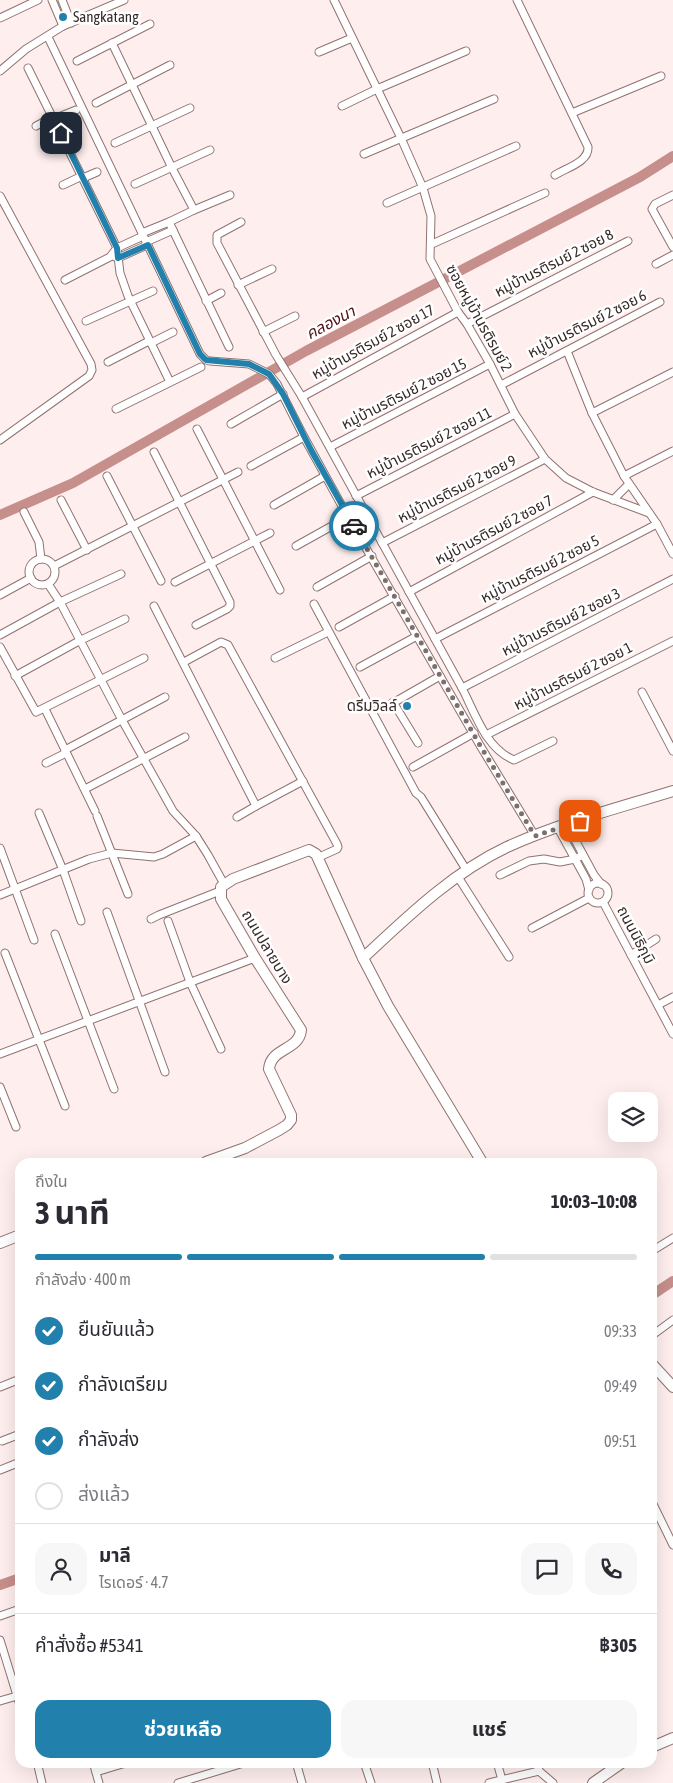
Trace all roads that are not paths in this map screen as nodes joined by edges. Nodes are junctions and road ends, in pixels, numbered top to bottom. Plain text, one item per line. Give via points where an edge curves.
1 (38, 0) edge
2 (52, 0) edge
3 (62, 0) edge
4 (124, 0) edge
5 (334, 0) edge
6 (517, 0) edge
7 (0, 18) edge
8 (71, 23) junction
9 (150, 24) dead end
10 (63, 26) junction
11 (48, 37) junction
12 (352, 38) junction
13 (112, 43) junction
14 (466, 51) dead end
15 (318, 52) dead end
16 (77, 61) dead end
17 (170, 65) dead end
18 (28, 68) dead end
19 (0, 71) edge
20 (661, 76) dead end
21 (132, 83) junction
22 (377, 89) junction
23 (494, 99) dead end
24 (96, 103) dead end
25 (342, 106) dead end
26 (190, 108) dead end
27 (76, 110) dead end
28 (572, 113) junction
29 (53, 118) junction
30 (36, 126) dead end
31 (152, 126) junction
32 (401, 138) junction
33 (115, 143) dead end
34 (516, 146) dead end
35 (210, 150) dead end
36 (364, 154) dead end
37 (172, 168) junction
38 (97, 172) dead end
39 (555, 175) dead end
40 (82, 177) junction
41 (134, 184) dead end
42 (63, 185) dead end
43 (423, 188) junction
44 (545, 193) dead end
45 (230, 195) dead end
46 (673, 195) edge
47 (0, 196) edge
48 (387, 203) dead end
49 (194, 210) junction
50 (170, 222) junction
51 (241, 222) dead end
52 (173, 230) junction
53 (145, 239) junction
54 (628, 240) dead end
55 (432, 244) junction
56 (673, 247) edge
57 (117, 248) junction
58 (110, 256) junction
59 (673, 256) edge
60 (118, 258) junction
61 (656, 264) dead end
62 (272, 269) dead end
63 (65, 280) dead end
64 (238, 285) junction
65 (153, 291) dead end
66 (220, 293) dead end
67 (130, 301) junction
68 (206, 301) junction
69 (660, 302) dead end
70 (458, 312) junction
71 (295, 316) dead end
72 (86, 321) dead end
73 (467, 324) junction
74 (173, 332) dead end
75 (263, 332) junction
76 (150, 342) junction
77 (229, 347) dead end
78 (567, 350) junction
79 (108, 362) dead end
80 (490, 364) junction
81 (201, 366) dead end
82 (673, 372) edge
83 (170, 382) junction
84 (500, 385) junction
85 (283, 394) junction
86 (302, 397) junction
87 (116, 409) dead end
88 (592, 413) junction
89 (515, 414) junction
90 (231, 424) dead end
91 (197, 429) dead end
92 (304, 436) junction
93 (0, 440) edge
94 (330, 447) junction
95 (673, 451) edge
96 (154, 452) dead end
97 (545, 459) junction
98 (251, 466) dead end
99 (238, 472) dead end
100 (107, 476) dead end
101 (325, 476) junction
102 (624, 476) junction
103 (223, 479) junction
104 (629, 484) junction
105 (593, 492) junction
106 (356, 496) junction
107 (61, 500) dead end
108 (613, 500) junction
109 (179, 502) junction
110 (274, 505) dead end
111 (24, 512) dead end
112 (649, 513) junction
113 (348, 517) junction
114 (657, 524) junction
115 (133, 526) junction
116 (270, 532) dead end
117 (255, 540) junction
118 (382, 543) junction
119 (296, 546) dead end
120 (87, 550) junction
121 (673, 554) edge
122 (372, 556) junction
123 (41, 559) junction
124 (211, 563) junction
125 (54, 566) junction
126 (121, 574) dead end
127 (31, 578) junction
128 (673, 579) edge
129 (161, 581) dead end
130 (175, 582) dead end
131 (48, 584) junction
132 (317, 586) dead end
133 (280, 590) dead end
134 (409, 592) junction
135 (0, 595) edge
136 (395, 596) junction
137 (60, 602) junction
138 (314, 604) dead end
139 (154, 606) dead end
140 (125, 619) dead end
141 (196, 625) dead end
142 (339, 627) dead end
143 (328, 632) junction
144 (0, 635) edge
145 (417, 636) junction
146 (435, 639) junction
147 (80, 641) junction
148 (673, 641) edge
149 (0, 647) edge
150 (144, 658) dead end
151 (275, 658) dead end
152 (184, 662) junction
153 (360, 667) dead end
154 (15, 676) junction
155 (440, 676) junction
156 (101, 681) junction
157 (462, 688) junction
158 (642, 692) dead end
159 (165, 697) dead end
160 (393, 702) junction
161 (386, 707) dead end
162 (45, 709) junction
163 (122, 720) junction
164 (474, 734) junction
165 (486, 735) junction
166 (185, 737) dead end
167 (553, 741) dead end
168 (418, 743) dead end
169 (66, 751) junction
170 (673, 751) edge
171 (144, 760) junction
172 (46, 763) dead end
173 (414, 767) dead end
174 (303, 781) junction
175 (85, 789) junction
176 (673, 791) edge
177 (256, 806) junction
178 (39, 813) dead end
179 (237, 817) dead end
180 (562, 827) junction
181 (196, 836) junction
182 (535, 836) junction
183 (0, 848) edge
184 (112, 853) junction
185 (583, 855) junction
186 (317, 858) junction
187 (575, 859) junction
188 (63, 870) junction
189 (467, 871) junction
190 (500, 875) dead end
191 (458, 878) junction
192 (601, 884) junction
193 (222, 888) junction
194 (15, 889) junction
195 (128, 894) dead end
196 (589, 894) junction
197 (0, 895) edge
198 (603, 902) junction
199 (107, 912) dead end
200 (151, 919) dead end
201 (168, 920) dead end
202 (81, 921) dead end
203 (532, 928) dead end
204 (55, 934) dead end
205 (656, 939) dead end
206 (34, 940) dead end
207 (5, 952) dead end
208 (631, 955) junction
209 (509, 957) dead end
210 (255, 958) junction
211 (363, 958) junction
212 (190, 982) junction
213 (673, 997) edge
214 (140, 1001) junction
215 (658, 1005) junction
216 (88, 1020) junction
217 (673, 1034) edge
218 (39, 1039) junction
219 (221, 1049) dead end
220 (0, 1054) edge
221 (165, 1072) dead end
222 (0, 1086) edge
223 (114, 1089) dead end
224 (65, 1106) dead end
225 (16, 1127) dead end
226 (217, 1158) edge
227 (480, 1158) edge
228 (15, 1237) edge
229 (673, 1238) edge
230 (0, 1243) edge
231 (657, 1248) edge
232 (673, 1320) edge
233 (657, 1332) edge
234 (657, 1369) edge
235 (15, 1381) edge
236 (0, 1387) edge
237 (673, 1387) edge
238 (15, 1436) edge
239 (2, 1441) dead end
240 (15, 1464) edge
241 (0, 1470) edge
242 (657, 1512) edge
243 (673, 1545) edge
244 (15, 1611) edge
245 (0, 1616) edge
246 (0, 1640) edge
247 (15, 1687) edge
248 (15, 1697) edge
249 (0, 1701) edge
250 (673, 1738) edge
251 (657, 1745) edge
252 (38, 1768) edge
253 (95, 1768) edge
254 (109, 1768) edge
255 (227, 1768) edge
256 (298, 1768) edge
257 (366, 1768) edge
258 (433, 1768) edge
259 (499, 1768) edge
260 (538, 1768) edge
261 (614, 1768) edge
262 (539, 1771) junction
263 (96, 1772) junction
264 (502, 1780) junction
265 (42, 1783) edge
266 (99, 1783) edge
267 (178, 1783) edge
268 (302, 1783) edge
269 (370, 1783) edge
270 (437, 1783) edge
271 (489, 1783) edge
272 (553, 1783) edge
273 (593, 1783) edge

1 - 7 street
2 - 10 street
3 - 8 street
4 - 8 street
5 - 12 street, ซอยหมู่บ้านรติรมย์ 2
6 - 28 street
8 - 10 street
9 - 13 street
10 - 11 street
11 - 19 street via 26,49
11 - 53 street
12 - 15 street
12 - 22 street, ซอยหมู่บ้านรติรมย์ 2
13 - 16 street
13 - 21 street
14 - 22 street
17 - 21 street
18 - 29 street
20 - 28 street
21 - 24 street
21 - 31 street
22 - 25 street
22 - 32 street, ซอยหมู่บ้านรติรมย์ 2
23 - 32 street
26 - 31 street
27 - 29 street
28 - 39 street via 588,152 584,159
29 - 30 street
29 - 40 street
31 - 33 street
31 - 37 street
32 - 36 street
32 - 43 street, ซอยหมู่บ้านรติรมย์ 2
34 - 43 street
35 - 37 street
37 - 41 street
37 - 49 street
38 - 40 street
40 - 42 street
40 - 57 street
43 - 48 street
43 - 55 street, ซอยหมู่บ้านรติรมย์ 2 via 431,216
44 - 55 street
45 - 49 street
46 - 56 street via 652,209
47 - 93 street via 92,370 90,376
49 - 50 street
50 - 52 street
50 - 53 street
51 - 64 street via 216,238
52 - 53 street
52 - 68 street
53 - 57 street
53 - 60 street
53 - 85 street via 204,359 257,367 269,374
54 - 73 street, หมู่บ้านรติรมย์ 2 ซอย 8
55 - 70 street, ซอยหมู่บ้านรติรมย์ 2 via 430,258
57 - 58 street
57 - 60 street
58 - 60 street
58 - 63 street
59 - 61 street
60 - 67 street
62 - 64 street
64 - 75 street
65 - 67 street
66 - 68 street
67 - 72 street
67 - 76 street
68 - 77 street
69 - 78 street, หมู่บ้านรติรมย์ 2 ซอย 6
70 - 73 street, ซอยหมู่บ้านรติรมย์ 2
70 - 86 street, หมู่บ้านรติรมย์ 2 ซอย 17
71 - 75 street
73 - 80 street, ซอยหมู่บ้านรติรมย์ 2
74 - 76 street
75 - 86 street
76 - 79 street
76 - 83 street
78 - 84 street, หมู่บ้านรติรมย์ 2 ซอย 6
78 - 88 street
80 - 84 street, ซอยหมู่บ้านรติรมย์ 2
80 - 94 street, หมู่บ้านรติรมย์ 2 ซอย 15
81 - 83 street
82 - 88 street
83 - 87 street
84 - 89 street, ซอยหมู่บ้านรติรมย์ 2
85 - 90 street
85 - 92 street
86 - 94 street
88 - 102 street
89 - 97 street, ซอยหมู่บ้านรติรมย์ 2
89 - 106 street, หมู่บ้านรติรมย์ 2 ซอย 11
91 - 103 street
92 - 98 street
92 - 101 street
94 - 106 street
95 - 102 street
96 - 109 street
97 - 105 street, ซอยหมู่บ้านรติรมย์ 2 via 566,478
97 - 118 street, หมู่บ้านรติรมย์ 2 ซอย 9
99 - 103 street
100 - 115 street
101 - 110 street
101 - 113 street
102 - 104 street
103 - 109 street
103 - 117 street
104 - 108 street
104 - 112 street
105 - 108 street, ซอยหมู่บ้านรติรมย์ 2
105 - 134 street, หมู่บ้านรติรมย์ 2 ซอย 7
106 - 118 street
107 - 120 street
108 - 112 street, ซอยหมู่บ้านรติรมย์ 2
109 - 115 street
109 - 124 street
111 - 123 street via 38,542
112 - 114 street
113 - 119 street
113 - 122 street
114 - 121 street
114 - 146 street, หมู่บ้านรติรมย์ 2 ซอย 5
115 - 120 street
115 - 129 street
116 - 117 street
117 - 124 street
117 - 133 street
118 - 134 street
120 - 125 street
122 - 132 street
122 - 136 street
123 - 125 street
123 - 127 street via 32,564
124 - 130 street
124 - 141 street via 230,606
125 - 131 street via 55,576
126 - 137 street
127 - 131 street via 38,584
127 - 135 street
128 - 157 street, หมู่บ้านรติรมย์ 2 ซอย 3
131 - 137 street
134 - 146 street
136 - 142 street
136 - 145 street
137 - 144 street
137 - 147 street
138 - 143 street
139 - 152 street
140 - 147 street
143 - 151 street
143 - 189 street via 416,792
145 - 153 street
145 - 155 street
146 - 157 street
147 - 154 street
147 - 156 street
148 - 165 street, หมู่บ้านรติรมย์ 2 ซอย 1
149 - 154 street
150 - 156 street
152 - 174 street via 221,642 228,645
152 - 177 street
154 - 162 street via 34,711
155 - 160 street
155 - 164 street
156 - 162 street
156 - 163 street
157 - 165 street
158 - 170 street
159 - 163 street
160 - 161 street
160 - 168 street
162 - 169 street
163 - 169 street
163 - 171 street
164 - 173 street
164 - 182 street
165 - 167 street via 497,749 514,760
166 - 171 street
169 - 172 street
169 - 175 street
171 - 175 street
171 - 181 street via 174,811
174 - 177 street
174 - 186 street via 338,847
175 - 184 street
176 - 180 street
177 - 179 street
178 - 188 street
180 - 182 street
180 - 185 street
180 - 187 street
181 - 184 street via 154,857
181 - 193 street
182 - 189 street via 506,848
183 - 194 street
184 - 188 street
184 - 195 street
185 - 187 street
185 - 192 street
186 - 193 street via 312,851 305,851
186 - 211 street
187 - 190 street via 529,861
187 - 196 street via 586,879
188 - 194 street
188 - 202 street
189 - 191 street
191 - 209 street
191 - 211 street via 411,914
192 - 196 street via 594,884
192 - 198 street via 608,892
193 - 200 street
193 - 210 street, ถนนปลายบาง via 221,899
194 - 197 street
194 - 206 street
196 - 198 street via 595,903
196 - 203 street
198 - 208 street, ถนนนิธิภุมิ
199 - 214 street
201 - 212 street
204 - 216 street
205 - 208 street
207 - 218 street
208 - 215 street, ถนนนิธิภุมิ
210 - 212 street
210 - 226 street, ถนนปลายบาง via 301,1030 296,1042 269,1062 291,1120 288,1125 245,1148
211 - 227 street via 388,1006
212 - 214 street
212 - 219 street
213 - 215 street
214 - 216 street
214 - 221 street
215 - 217 street, ถนนนิธิภุมิ
216 - 218 street
216 - 223 street
218 - 220 street
218 - 224 street
222 - 225 street
228 - 230 street
229 - 231 street
232 - 233 street
234 - 237 street
235 - 236 street
238 - 239 street
240 - 241 street
242 - 243 street
244 - 245 street
246 - 247 street
248 - 249 street
250 - 251 street
252 - 265 street
253 - 263 street
254 - 263 street
255 - 267 street
256 - 268 street
257 - 269 street
258 - 270 street
259 - 264 street
260 - 262 street
261 - 273 street
262 - 264 street
262 - 272 street
263 - 266 street
264 - 271 street

